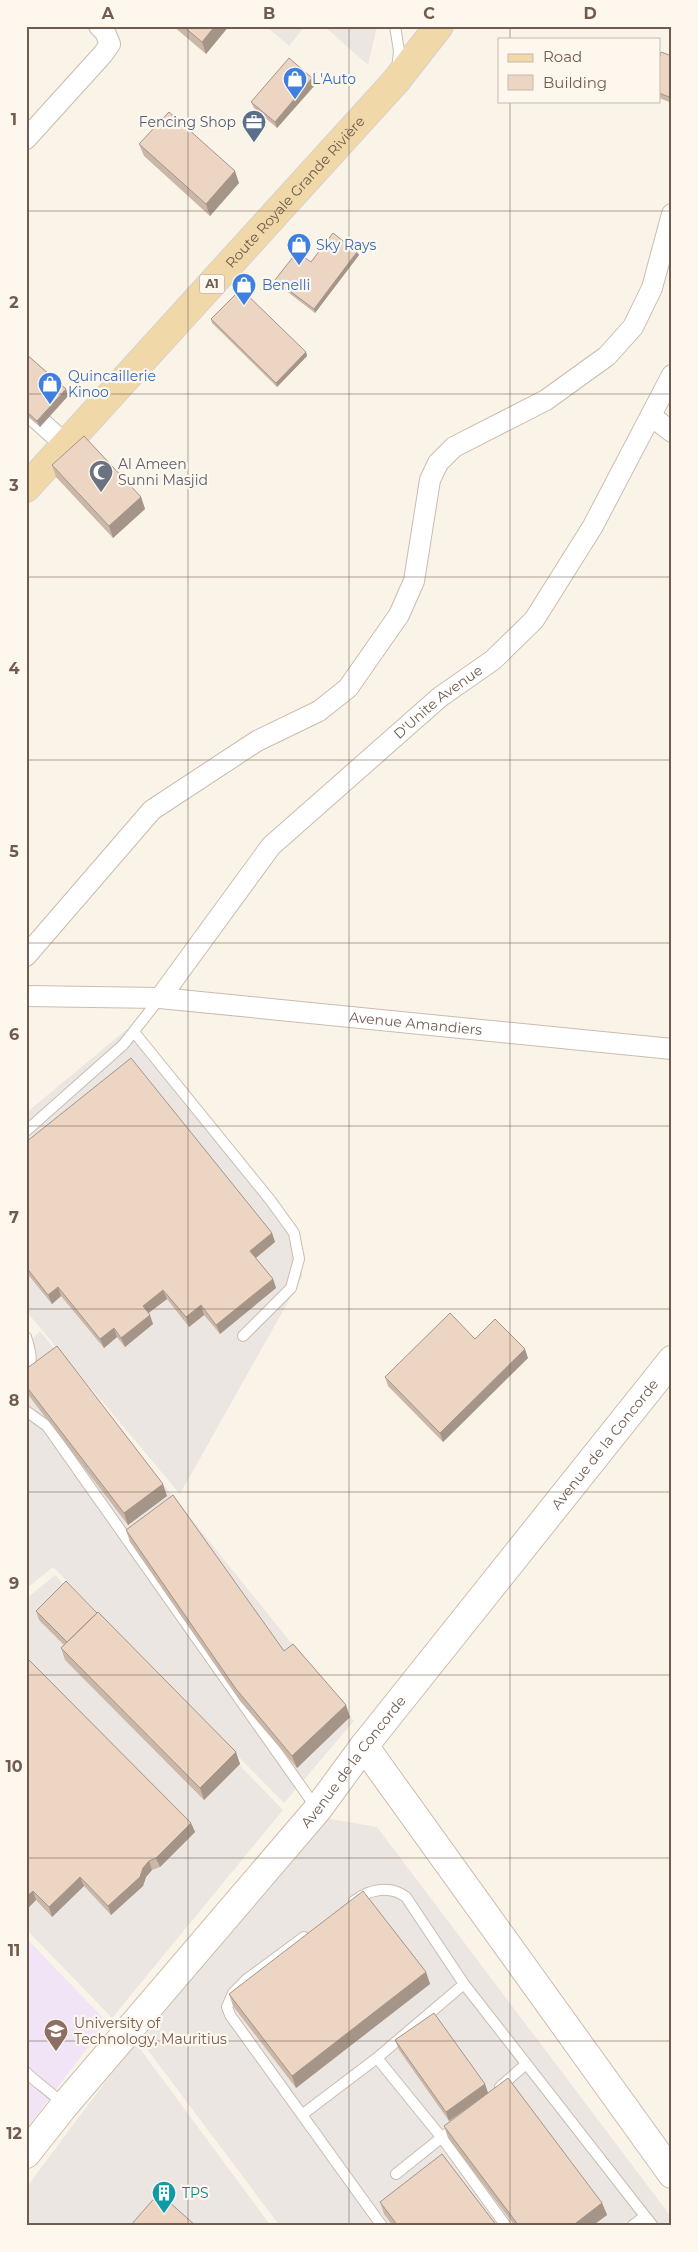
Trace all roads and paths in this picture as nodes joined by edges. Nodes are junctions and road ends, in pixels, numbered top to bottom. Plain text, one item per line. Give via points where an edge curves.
1 (99, 26) edge
2 (394, 26) edge
3 (439, 26) edge
4 (396, 80) junction
5 (26, 139) edge
6 (672, 214) edge
7 (672, 375) edge
8 (26, 409) edge
9 (652, 416) junction
10 (672, 432) edge
11 (66, 445) junction
12 (26, 488) edge
13 (26, 956) edge
14 (26, 996) edge
15 (160, 998) junction
16 (134, 1032) junction
17 (672, 1049) edge
18 (26, 1131) edge
19 (243, 1336) dead end
20 (26, 1337) edge
21 (672, 1360) edge
22 (26, 1375) edge
23 (26, 1411) edge
24 (364, 1746) junction
25 (317, 1810) junction
26 (347, 1906) edge
27 (316, 1928) edge
28 (464, 1984) junction
29 (377, 2058) junction
30 (526, 2064) junction
31 (26, 2072) edge
32 (491, 2095) edge
33 (64, 2106) junction
34 (303, 2114) junction
35 (456, 2126) edge
36 (442, 2138) junction
37 (26, 2154) edge
38 (396, 2174) dead end
39 (672, 2174) edge
40 (645, 2216) junction
41 (382, 2226) edge
42 (506, 2226) edge
43 (632, 2226) edge
44 (653, 2226) edge

1 - 5 street via 110,44 104,54
2 - 4 lane via 398,51
3 - 4 main road, Route Royale Grande Rivière / A1
4 - 11 main road, Route Royale Grande Rivière / A1
6 - 13 street via 652,288 633,327 607,356 546,400 454,446 438,463 430,480 414,581 399,616 348,688 319,711 256,741 152,810
7 - 9 street, D'Unite Avenue
8 - 11 street
9 - 10 street
9 - 15 street, D'Unite Avenue via 593,526 534,620 493,660 440,697 271,846
11 - 12 main road, Route Royale Grande Rivière / A1
14 - 15 street, Avenue Amandiers
15 - 16 lane
15 - 17 street, Avenue Amandiers
16 - 18 lane
16 - 19 lane via 271,1200 294,1233 298,1259 290,1288
20 - 22 lane via 31,1354
21 - 24 street, Avenue de la Concorde
23 - 25 lane via 47,1426
24 - 25 street, Avenue de la Concorde
24 - 39 street
25 - 33 street, Avenue de la Concorde
26 - 28 lane via 362,1895 386,1889 397,1890 406,1897
27 - 34 lane via 247,1978 232,1993 227,2007
28 - 29 lane
28 - 30 lane
29 - 34 lane
29 - 36 lane
30 - 32 lane
30 - 40 lane
31 - 33 lane
33 - 37 street, Avenue de la Concorde
34 - 41 lane
35 - 36 lane
36 - 38 lane
36 - 42 lane
40 - 43 lane
40 - 44 lane

